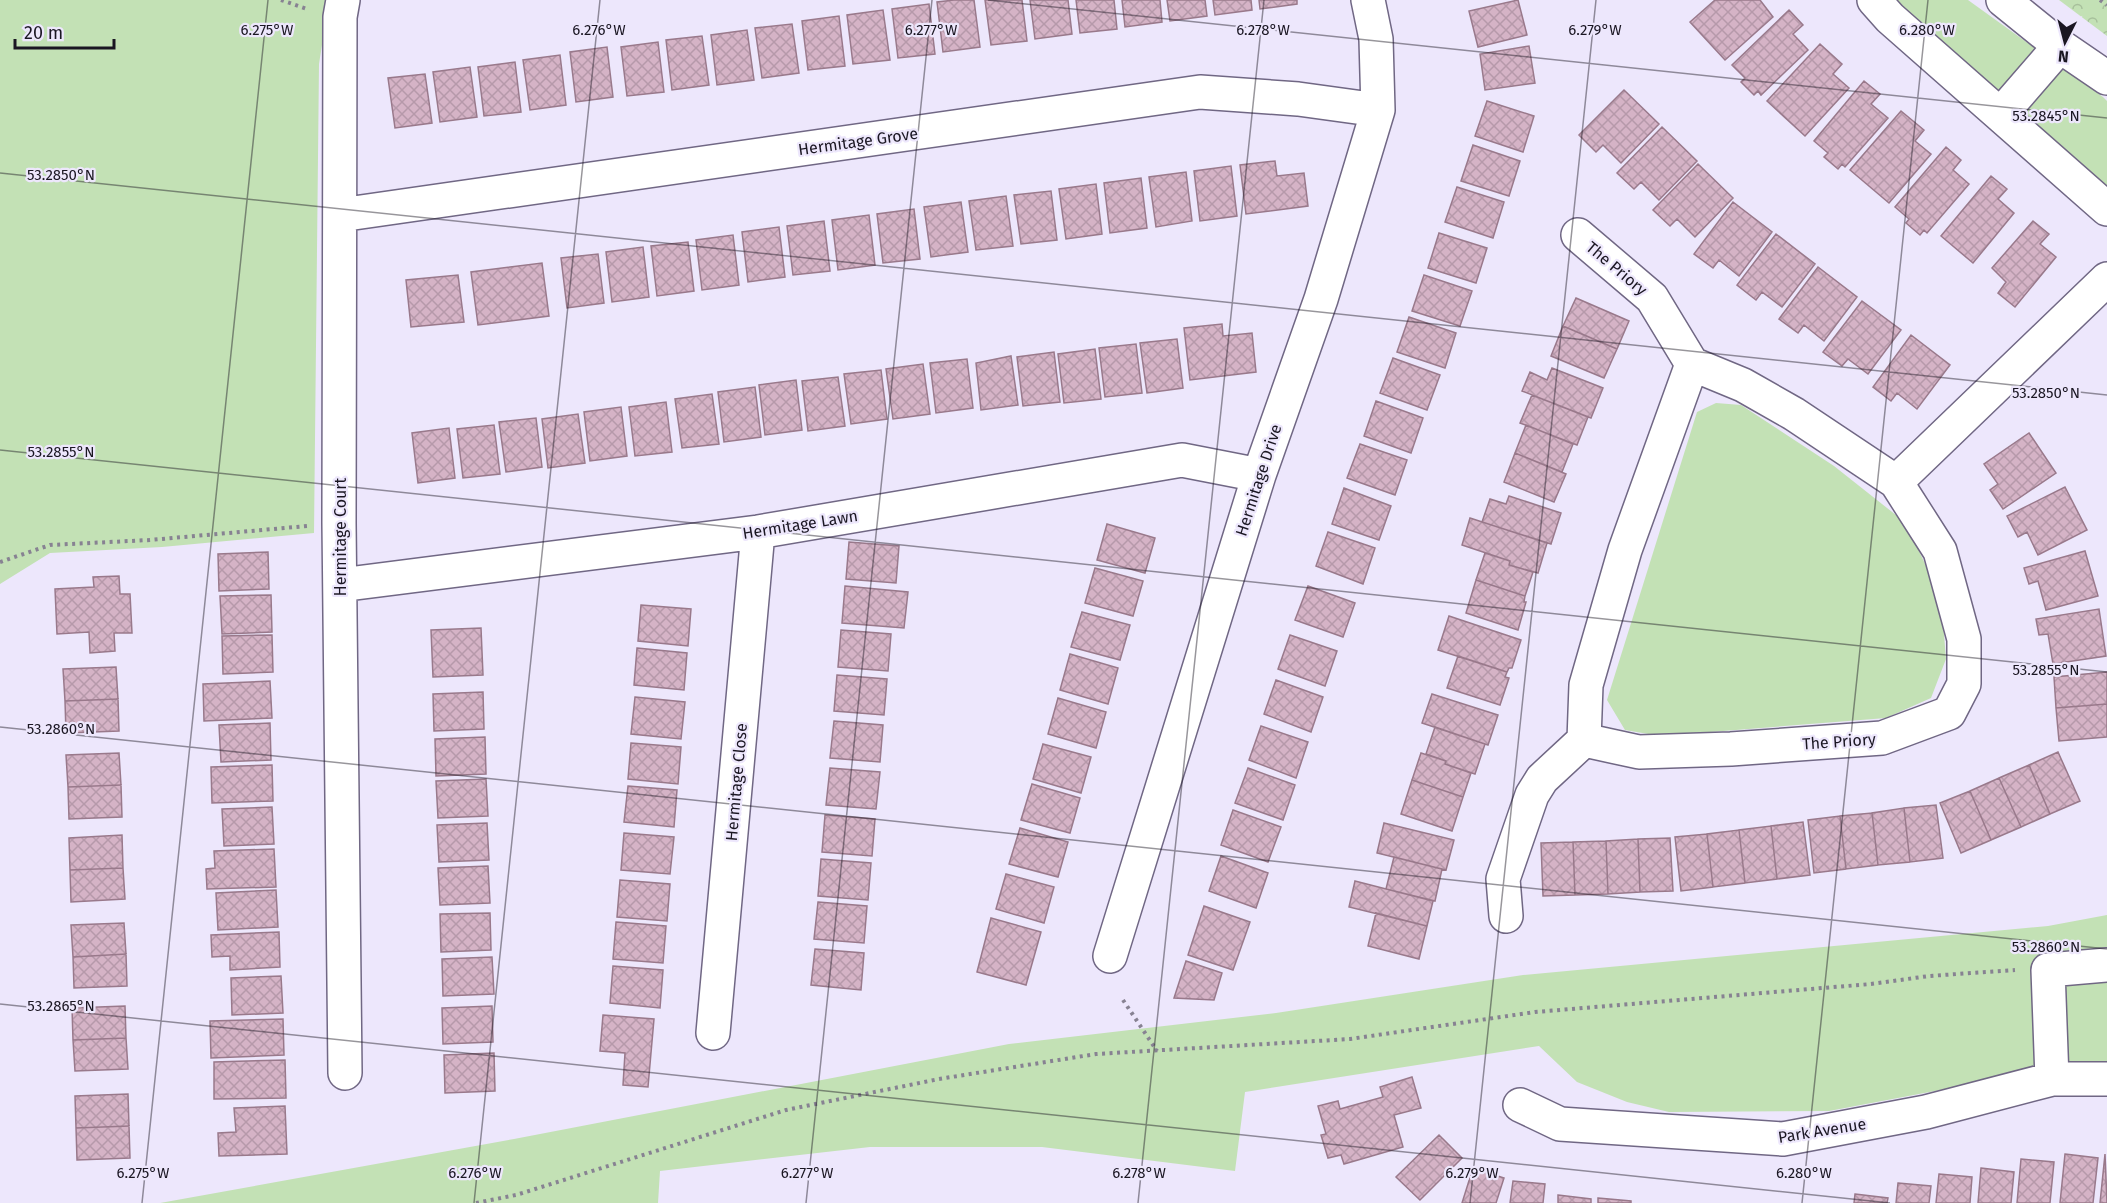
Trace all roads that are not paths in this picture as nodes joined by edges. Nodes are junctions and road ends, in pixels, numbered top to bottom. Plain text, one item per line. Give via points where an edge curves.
1 (343, 0) edge
2 (1368, 0) edge
3 (1874, 0) edge
4 (2003, 0) edge
5 (2060, 46) junction
6 (2107, 78) edge
7 (1378, 110) junction
8 (2001, 114) junction
9 (2107, 209) edge
10 (340, 215) junction
11 (1578, 235) dead end
12 (2107, 279) edge
13 (1692, 364) junction
14 (1259, 475) junction
15 (1896, 482) junction
16 (758, 532) junction
17 (340, 585) junction
18 (1584, 740) junction
19 (1506, 916) dead end
20 (1110, 956) dead end
21 (2107, 965) edge
22 (713, 1033) dead end
23 (345, 1073) dead end
24 (2107, 1078) edge
25 (2052, 1079) junction
26 (1520, 1105) dead end

1 - 10 street, Hermitage Court
2 - 7 street, Hermitage Drive via 1376,39
3 - 8 street
4 - 5 street
5 - 6 street
5 - 8 street
7 - 10 street, Hermitage Grove via 1200,92
7 - 14 street, Hermitage Drive via 1321,299
8 - 9 street
10 - 17 street, Hermitage Court
11 - 13 street, The Priory via 1652,298
12 - 15 street
13 - 15 street, The Priory via 1743,385 1794,414
13 - 18 street via 1625,550 1586,685
14 - 16 street, Hermitage Lawn via 1182,460
14 - 20 street, Hermitage Drive
15 - 18 street, The Priory via 1940,550 1964,639 1964,684 1949,713 1882,738 1639,752
16 - 17 street, Hermitage Lawn
16 - 22 street, Hermitage Close
17 - 23 street, Hermitage Court
18 - 19 street via 1542,779 1532,795 1503,879
21 - 25 street via 2048,970
24 - 25 street, Park Avenue
25 - 26 street, Park Avenue via 1926,1112 1783,1138 1560,1124

